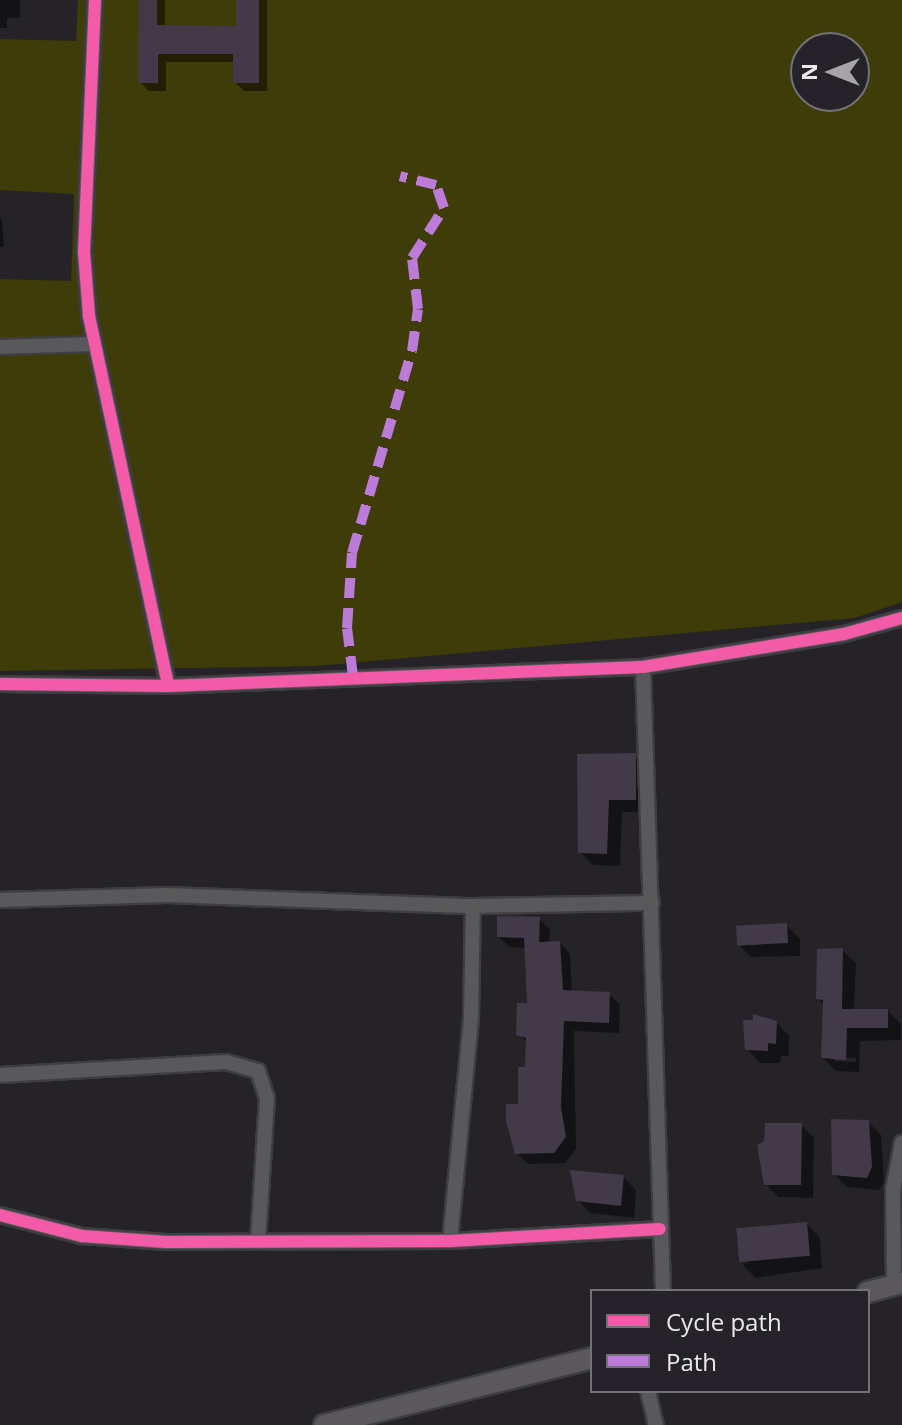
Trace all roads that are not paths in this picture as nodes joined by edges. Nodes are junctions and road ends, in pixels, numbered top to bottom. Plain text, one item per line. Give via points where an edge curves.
1 (95, 0) edge
2 (95, 344) junction
3 (0, 347) edge
4 (902, 618) edge
5 (643, 667) junction
6 (0, 684) edge
7 (168, 686) junction
8 (0, 900) edge
9 (652, 903) junction
10 (473, 906) junction
11 (0, 1075) edge
12 (902, 1143) edge
13 (0, 1215) edge
14 (660, 1229) junction
15 (450, 1241) junction
16 (258, 1242) junction
17 (898, 1284) edge
18 (663, 1289) edge
19 (870, 1291) edge
20 (590, 1358) edge
21 (648, 1393) edge
22 (324, 1425) edge
23 (656, 1425) edge

1 - 2 street via 84,252
2 - 3 street
2 - 7 street
4 - 5 street via 844,634
5 - 7 street
5 - 9 street
6 - 7 street
8 - 10 street via 167,895
9 - 10 street
9 - 14 street
10 - 15 street via 471,1017
11 - 16 street via 226,1062 258,1071 267,1098
12 - 17 street via 893,1190
13 - 16 street via 120,1240
14 - 15 street
14 - 18 street
15 - 16 street
17 - 19 main road
20 - 22 main road
21 - 23 street

